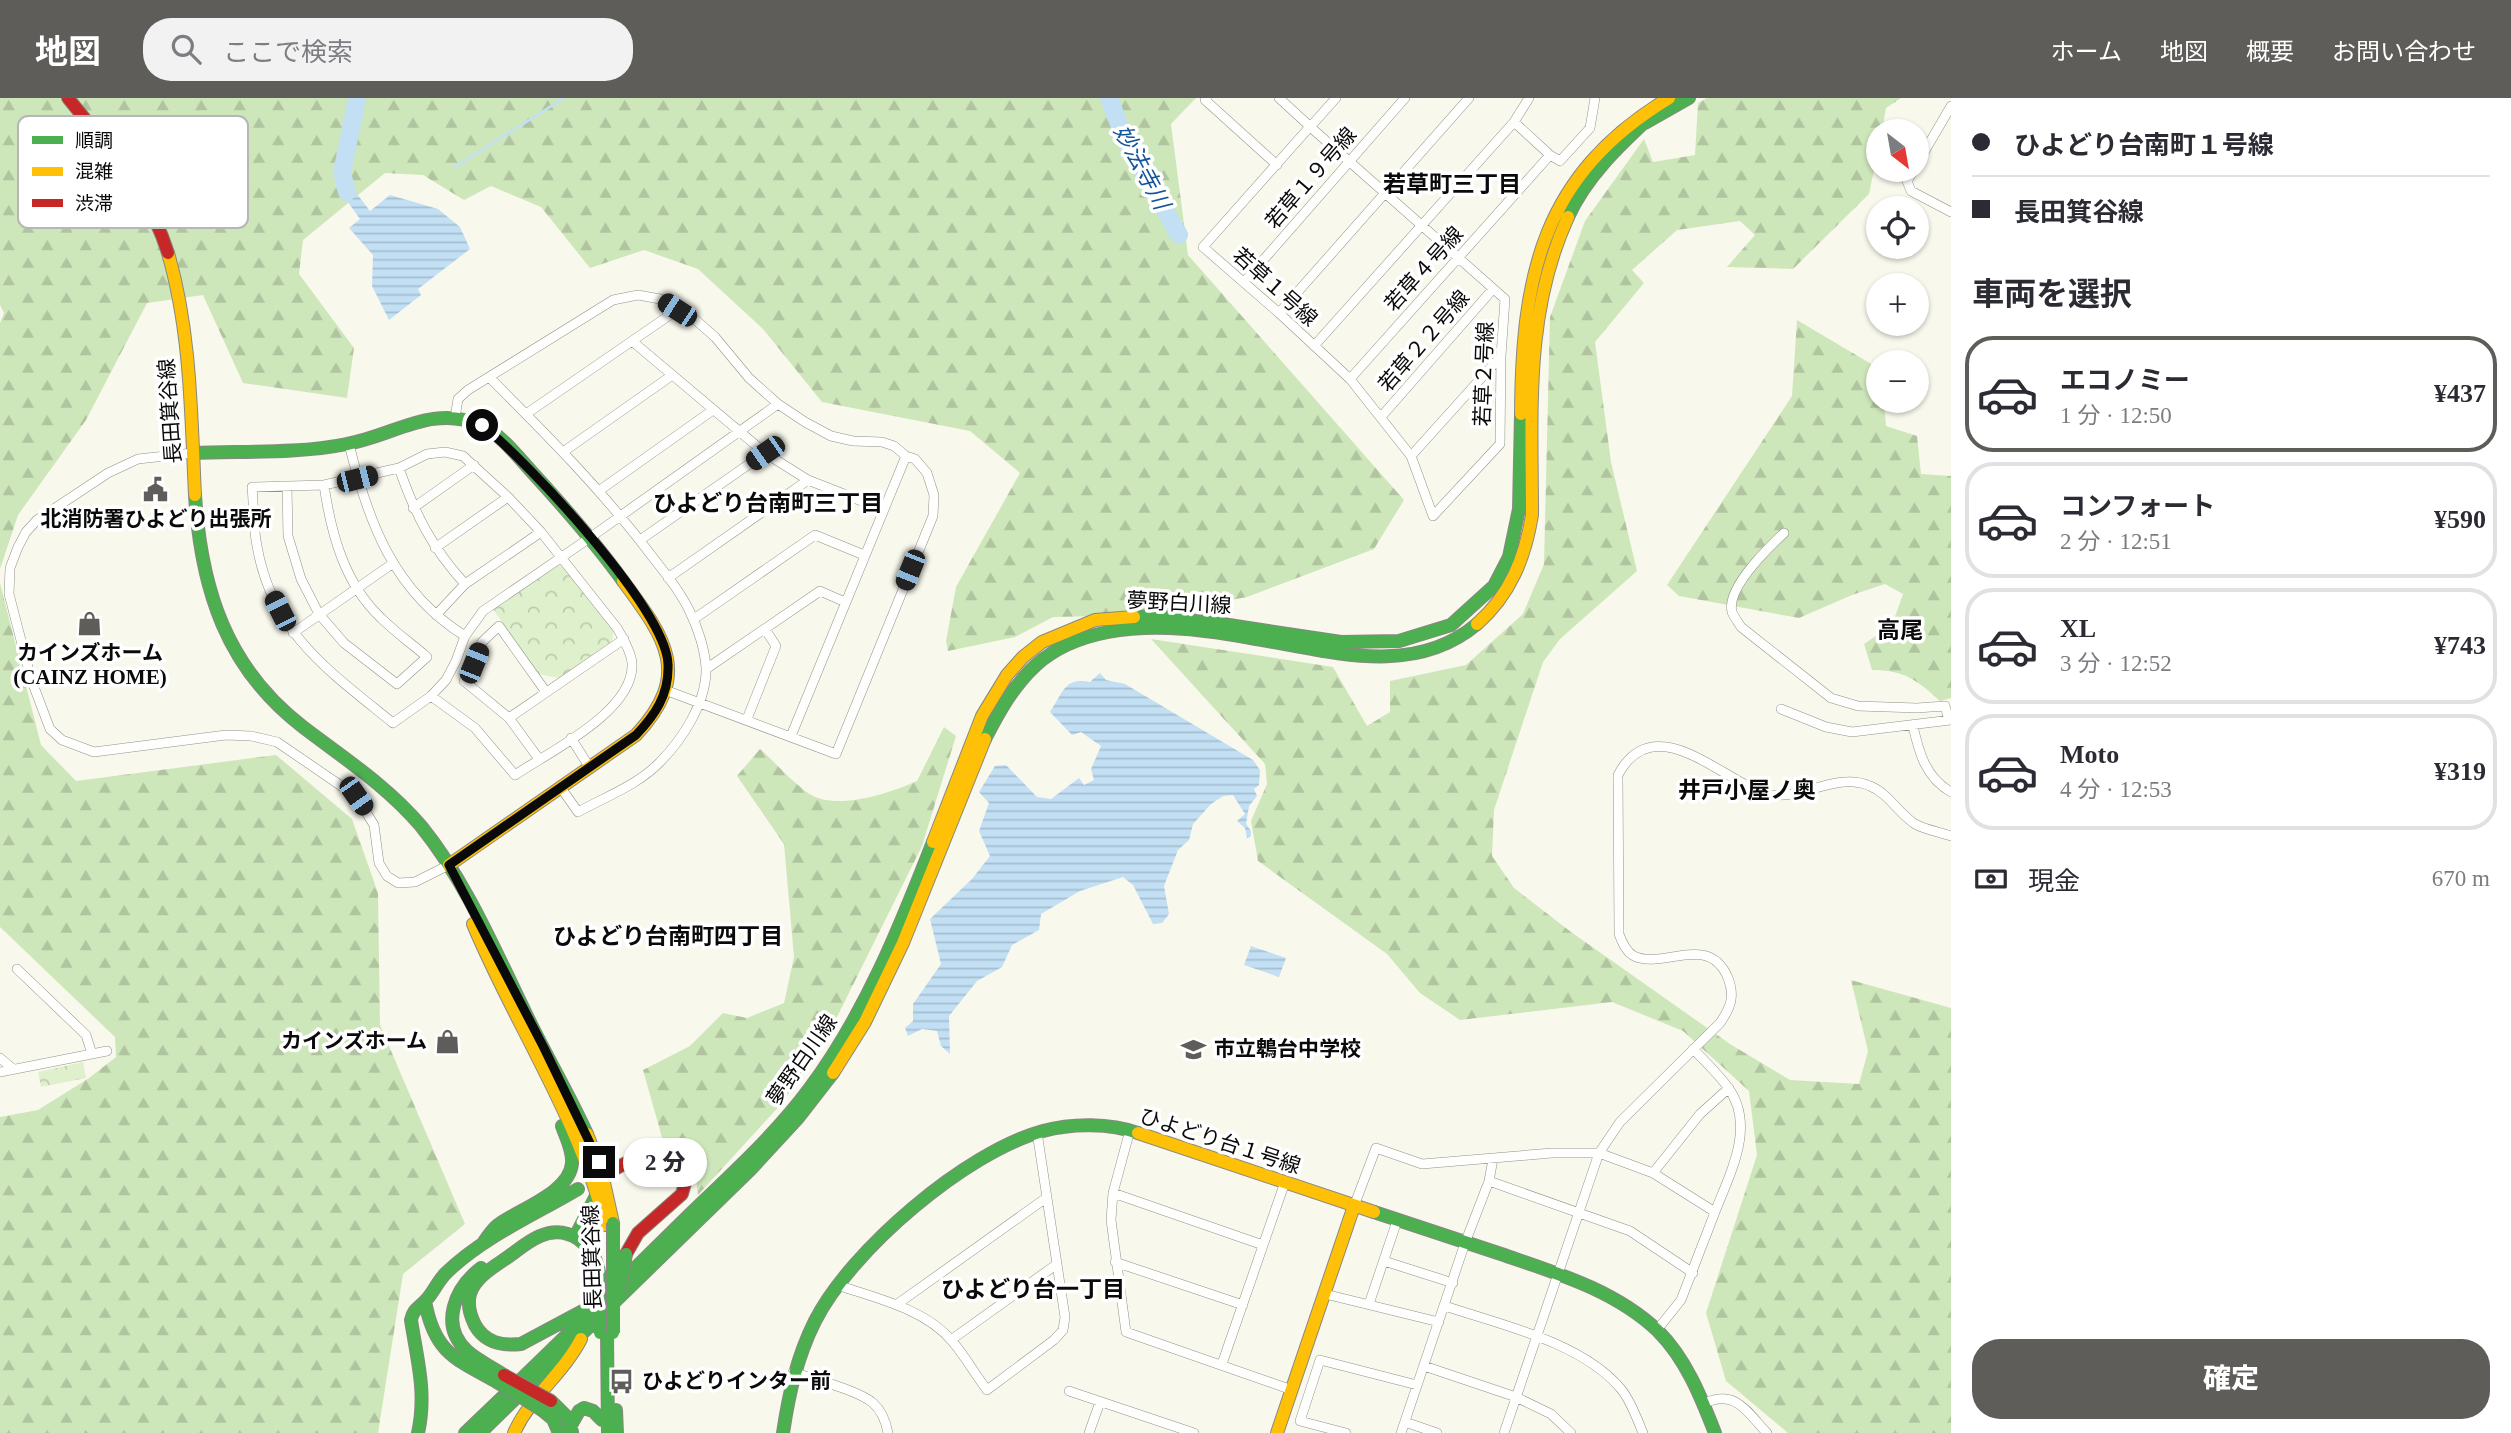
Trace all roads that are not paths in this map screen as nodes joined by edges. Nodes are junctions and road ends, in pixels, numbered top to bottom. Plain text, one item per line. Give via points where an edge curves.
1 (68, 98) edge
2 (1207, 98) edge
3 (1279, 98) edge
4 (1336, 98) edge
5 (1405, 98) edge
6 (1469, 98) edge
7 (1529, 98) edge
8 (1595, 98) edge
9 (1655, 98) edge
10 (1669, 98) edge
11 (1675, 98) edge
12 (1689, 98) edge
13 (1951, 106) edge
14 (82, 116) edge
15 (1514, 122) junction
16 (1311, 126) junction
17 (1630, 127) junction
18 (1929, 144) edge
19 (1550, 155) junction
20 (1349, 160) junction
21 (1276, 165) junction
22 (1907, 182) edge
23 (1386, 193) junction
24 (1951, 212) edge
25 (1422, 225) junction
26 (158, 228) edge
27 (1458, 257) junction
28 (1244, 282) junction
29 (1493, 289) junction
30 (677, 310) junction
31 (1279, 313) junction
32 (632, 341) junction
33 (1314, 346) junction
34 (1500, 356) junction
35 (671, 376) junction
36 (489, 377) junction
37 (1350, 379) junction
38 (778, 404) junction
39 (713, 410) junction
40 (526, 414) junction
41 (1381, 417) junction
42 (455, 418) junction
43 (740, 431) junction
44 (349, 444) junction
45 (563, 452) junction
46 (193, 453) junction
47 (765, 453) junction
48 (906, 456) junction
49 (1411, 456) junction
50 (474, 465) junction
51 (399, 468) junction
52 (357, 479) junction
53 (808, 480) junction
54 (324, 485) junction
55 (288, 486) junction
56 (600, 490) junction
57 (508, 497) junction
58 (413, 508) junction
59 (882, 509) junction
60 (620, 515) junction
61 (1433, 516) joint
62 (541, 531) junction
63 (1784, 533) dead end
64 (591, 537) junction
65 (640, 540) junction
66 (435, 548) junction
67 (864, 555) junction
68 (562, 557) junction
69 (392, 564) junction
70 (668, 578) junction
71 (465, 584) junction
72 (356, 588) junction
73 (845, 602) junction
74 (319, 614) junction
75 (436, 615) junction
76 (694, 619) junction
77 (765, 629) junction
78 (293, 633) junction
79 (465, 636) junction
80 (624, 639) junction
81 (706, 669) junction
82 (665, 690) junction
83 (547, 692) junction
84 (431, 696) junction
85 (699, 703) junction
86 (1781, 709) dead end
87 (509, 718) junction
88 (747, 719) junction
89 (1950, 720) edge
90 (1913, 726) junction
91 (791, 736) junction
92 (570, 738) junction
93 (539, 759) junction
94 (590, 768) junction
95 (561, 788) junction
96 (1951, 792) edge
97 (1951, 836) edge
98 (449, 865) junction
99 (17, 969) dead end
100 (1693, 1049) junction
101 (107, 1051) dead end
102 (92, 1054) junction
103 (0, 1058) edge
104 (13, 1069) junction
105 (0, 1072) edge
106 (545, 1074) junction
107 (1729, 1088) junction
108 (1130, 1130) junction
109 (1037, 1132) junction
110 (589, 1141) junction
111 (1599, 1153) junction
112 (1493, 1159) junction
113 (613, 1170) dead end
114 (1653, 1173) junction
115 (1489, 1181) junction
116 (1285, 1182) junction
117 (578, 1189) dead end
118 (1113, 1193) junction
119 (597, 1194) junction
120 (1045, 1198) junction
121 (1354, 1206) junction
122 (1715, 1212) junction
123 (1579, 1213) junction
124 (1397, 1221) junction
125 (609, 1224) junction
126 (575, 1237) junction
127 (528, 1243) junction
128 (1465, 1243) junction
129 (1263, 1245) junction
130 (479, 1248) junction
131 (1384, 1261) junction
132 (1115, 1262) junction
133 (1056, 1264) junction
134 (1693, 1273) junction
135 (1559, 1275) junction
136 (1452, 1283) junction
137 (837, 1285) junction
138 (1325, 1294) junction
139 (425, 1301) junction
140 (603, 1301) junction
141 (1369, 1304) junction
142 (895, 1305) junction
143 (1242, 1305) junction
144 (1445, 1306) junction
145 (1439, 1322) junction
146 (1657, 1330) junction
147 (584, 1332) junction
148 (607, 1333) junction
149 (1538, 1338) junction
150 (951, 1340) junction
151 (1222, 1364) junction
152 (1424, 1366) junction
153 (793, 1373) junction
154 (500, 1378) junction
155 (1418, 1385) junction
156 (1292, 1390) junction
157 (1069, 1391) dead end
158 (1516, 1397) junction
159 (1100, 1402) junction
160 (1704, 1403) junction
161 (547, 1405) junction
162 (1405, 1422) junction
163 (602, 1427) edge
164 (572, 1429) edge
165 (418, 1433) edge
166 (465, 1433) edge
167 (481, 1433) edge
168 (514, 1433) edge
169 (559, 1433) edge
170 (608, 1433) edge
171 (617, 1433) edge
172 (783, 1433) edge
173 (888, 1433) edge
174 (1089, 1433) edge
175 (1194, 1433) edge
176 (1277, 1433) edge
177 (1346, 1433) edge
178 (1401, 1433) edge
179 (1437, 1433) edge
180 (1504, 1433) edge
181 (1571, 1433) edge
182 (1643, 1433) edge
183 (1715, 1433) edge
184 (1767, 1433) edge

1 - 14 street, 長田箕谷線
2 - 21 street
3 - 16 street, 若草２号線
4 - 16 street, 若草１号線
5 - 20 street, 若草１９号線
6 - 23 street
7 - 15 street
8 - 19 street, 若草４号線 via 1590,128 1560,161
9 - 17 street
10 - 17 street, 夢野白川線
11 - 17 street, 夢野白川線
12 - 17 street
13 - 18 street
15 - 19 street
15 - 25 street
16 - 20 street, 若草２号線
16 - 21 street, 若草１号線
17 - 140 street, 夢野白川線 via 1593,157 1568,190 1536,262 1524,325 1518,526 1506,565 1482,600 1443,630 1390,644 1144,617 1072,627 1031,650 992,696 902,916 855,1017 826,1066 769,1136
17 - 147 street, 夢野白川線 via 1576,200 1546,268 1536,327 1532,515 1514,580 1494,608 1448,643 1415,655 1351,655 1162,628 1099,634 1068,644 1041,660 1015,686 993,723 900,949 834,1074 784,1136
19 - 27 street, 若草４号線
20 - 23 street, 若草２号線
20 - 28 street, 若草１９号線
21 - 28 street, 若草１号線 via 1203,247
22 - 24 street via 1911,191
23 - 25 street, 若草２号線
23 - 31 street
25 - 27 street, 若草２号線
25 - 33 street
26 - 46 street, 長田箕谷線 via 173,270 191,397
27 - 29 street, 若草２号線
27 - 37 street, 若草４号線
28 - 31 street, 若草１号線
29 - 34 street, 若草２号線 via 1505,299
29 - 41 street, 若草２２号線
30 - 32 street
30 - 36 street via 660,299 638,295 613,300
30 - 38 street via 715,337
31 - 33 street, 若草１号線
32 - 35 street
32 - 40 street
33 - 37 street, 若草１号線
34 - 49 street
34 - 61 street, 若草２号線 via 1500,444
35 - 39 street
35 - 45 street
36 - 40 street
36 - 42 street via 458,399
37 - 41 street, 若草１号線
38 - 43 street
38 - 48 street via 831,436 883,442
39 - 43 street
39 - 56 street
40 - 45 street
41 - 49 street, 若草１号線
42 - 44 street via 434,416
42 - 64 street via 482,425 505,443
43 - 47 street
43 - 60 street
44 - 46 street
44 - 52 street
45 - 56 street
46 - 98 street, 長田箕谷線 via 203,569 235,651 286,713 400,803
46 - 98 street via 138,459 108,473 37,520 18,547 10,568 9,594 31,679 50,729 62,740 94,752 226,735 277,742 356,796 374,825 379,863 387,876 398,883 415,882
47 - 53 street
47 - 65 street
48 - 59 street
48 - 91 street via 927,473 934,495 933,516 836,754
49 - 61 street, 若草１号線
50 - 51 street via 463,456 445,452 427,454
50 - 57 street
50 - 58 street
51 - 52 street
51 - 58 street
52 - 54 street
52 - 69 street
53 - 59 street
53 - 70 street
54 - 55 street
54 - 72 street via 330,527
55 - 74 street via 288,536 301,579
55 - 78 street via 252,487 256,545 263,570
56 - 60 street
57 - 62 street
57 - 66 street
58 - 66 street
59 - 67 street
60 - 64 street
60 - 65 street
62 - 68 street
62 - 71 street
63 - 89 street via 1760,556 1734,595 1732,611 1741,627 1831,698 1858,706 1945,706
64 - 68 street
64 - 82 street via 660,634 668,665
65 - 70 street
66 - 71 street
67 - 73 street
67 - 76 street via 815,535
68 - 79 street via 483,611
68 - 80 street
69 - 72 street
69 - 75 street
70 - 76 street
71 - 75 street
72 - 74 street
72 - 74 street via 379,617 427,657 397,684 344,643
73 - 77 street via 820,591
73 - 91 street
74 - 78 street
75 - 79 street
76 - 81 street
77 - 81 street
77 - 88 street via 776,646
78 - 84 street via 319,663 393,723
79 - 84 street via 446,680
80 - 83 street
80 - 92 street via 632,663 627,688 610,711
81 - 85 street
82 - 85 street
82 - 94 street via 654,716 636,735
83 - 87 street
83 - 87 street via 499,626 482,642 464,681
84 - 93 street via 475,728 515,775
85 - 88 street
85 - 95 street via 677,741 642,777 578,812
86 - 90 street via 1852,732
87 - 93 street
88 - 91 street
89 - 90 street
90 - 96 street via 1920,756 1932,776
92 - 93 street
92 - 94 street
94 - 95 street
95 - 98 street
97 - 100 street via 1915,824 1873,787 1855,781 1838,781 1801,793 1765,794 1663,744 1645,747 1627,758 1618,775 1617,803 1619,934 1624,947 1634,956 1648,958 1692,953 1711,958 1725,971 1732,988 1731,1006
98 - 106 street, 長田箕谷線 via 487,959
98 - 110 street, 長田箕谷線
99 - 102 street via 86,1035
100 - 107 street
100 - 111 street via 1620,1122
101 - 102 street
102 - 104 street
103 - 104 street
104 - 105 street
106 - 119 street, 長田箕谷線
106 - 130 street via 571,1155 570,1172 554,1190 497,1225
107 - 114 street via 1700,1114
107 - 122 street via 1742,1130
108 - 109 street, ひよどり台１号線 via 1083,1125
108 - 116 street, ひよどり台１号線
108 - 118 street
109 - 120 street
109 - 137 street, ひよどり台１号線 via 994,1150 933,1192 878,1237
110 - 119 street via 600,1184
110 - 125 street, 長田箕谷線 via 610,1194
111 - 112 street
111 - 114 street
111 - 123 street
112 - 115 street
112 - 121 street via 1422,1164 1376,1148
113 - 148 street, bridge via 656,1150 682,1163 687,1178 673,1205 636,1234 626,1254
114 - 122 street
115 - 123 street
115 - 128 street
116 - 121 street, ひよどり台１号線
116 - 129 street
117 - 130 street
118 - 129 street
118 - 132 street
119 - 125 street, 長田箕谷線
119 - 126 street
120 - 133 street
120 - 142 street
121 - 124 street, ひよどり台１号線
121 - 138 street
122 - 134 street
123 - 134 street via 1630,1231
123 - 135 street
124 - 128 street, ひよどり台１号線
124 - 131 street
125 - 148 street, 長田箕谷線, bridge
126 - 127 street via 555,1233
126 - 148 street, bridge via 591,1249 598,1264
127 - 140 street via 488,1269 472,1288 472,1317 486,1338 501,1345 522,1344
127 - 154 street via 469,1276 453,1305 453,1327 463,1348
128 - 135 street, ひよどり台１号線
128 - 136 street
129 - 143 street
130 - 139 street via 448,1270
131 - 136 street
131 - 141 street
132 - 143 street
132 - 151 street via 1126,1332
133 - 150 street
133 - 150 street via 1063,1330 987,1390
134 - 146 street via 1681,1300
135 - 146 street, ひよどり台１号線 via 1599,1290
135 - 149 street
136 - 144 street
137 - 142 street
137 - 153 street, ひよどり台１号線 via 819,1311
138 - 141 street
138 - 156 street
139 - 154 street via 429,1327 438,1343 455,1359
139 - 165 street via 412,1315 425,1395
140 - 166 street, 夢野白川線
141 - 145 street
142 - 150 street via 930,1322
143 - 151 street
144 - 145 street
144 - 149 street
145 - 152 street
146 - 160 street, ひよどり台１号線 via 1684,1363
147 - 167 street, 夢野白川線
147 - 168 street via 576,1353 519,1419
148 - 163 street
148 - 170 street, 長田箕谷線
148 - 171 street, 長田箕谷線
149 - 158 street
149 - 182 street via 1576,1353 1602,1371 1622,1390
151 - 156 street
152 - 155 street
152 - 158 street
153 - 172 street, ひよどり台１号線
153 - 173 street via 873,1403 885,1419
154 - 161 street, bridge
155 - 162 street
155 - 177 street via 1320,1360 1300,1421
156 - 176 street
157 - 159 street
158 - 180 street
158 - 181 street via 1551,1414
159 - 174 street
159 - 175 street
160 - 183 street, ひよどり台１号線
160 - 184 street via 1730,1398
161 - 164 street via 562,1409
161 - 169 street
162 - 178 street
162 - 179 street
163 - 164 street via 593,1411 584,1408

